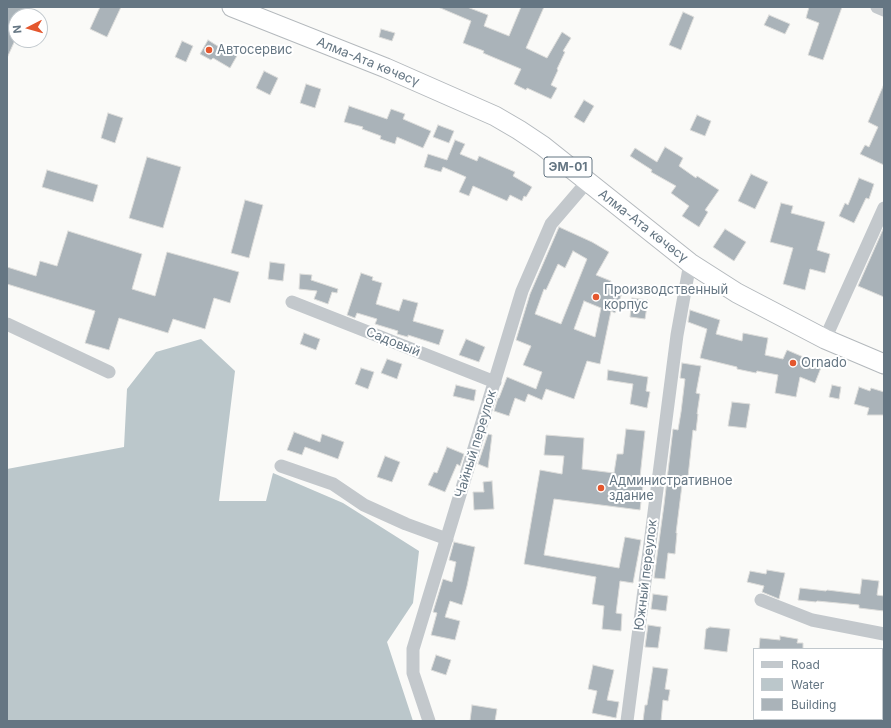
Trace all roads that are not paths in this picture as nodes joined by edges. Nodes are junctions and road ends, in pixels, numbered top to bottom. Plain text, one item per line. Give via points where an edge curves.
1 (232, 7) edge
2 (877, 7) edge
3 (884, 10) edge
4 (588, 182) junction
5 (884, 208) edge
6 (690, 263) junction
7 (292, 302) dead end
8 (7, 324) edge
9 (825, 339) junction
10 (884, 364) edge
11 (109, 372) dead end
12 (495, 382) junction
13 (281, 466) dead end
14 (447, 539) junction
15 (761, 600) dead end
16 (884, 634) edge
17 (429, 721) edge
18 (627, 721) edge

1 - 4 highway, Алма-Ата көчөсү / ЭМ-01 via 386,68 495,116 543,146
2 - 3 street
4 - 6 highway, Алма-Ата көчөсү / ЭМ-01
4 - 12 street, Чайный переулок via 551,224 522,291
5 - 9 street
6 - 9 highway, Алма-Ата көчөсү / ЭМ-01 via 737,293
6 - 18 street, Южный переулок via 677,335
7 - 12 street, Садовый
8 - 11 street
9 - 10 highway, Алма-Ата көчөсү / ЭМ-01
12 - 14 street, Чайный переулок
13 - 14 street via 333,484 364,505
14 - 17 street, Чайный переулок via 413,649 413,673
15 - 16 street via 812,620

